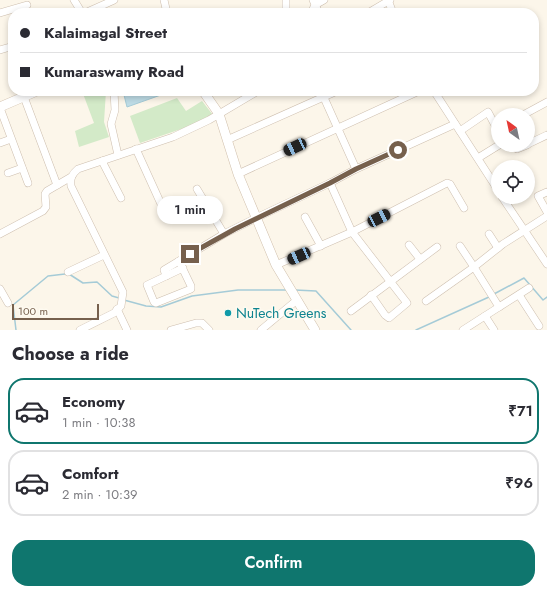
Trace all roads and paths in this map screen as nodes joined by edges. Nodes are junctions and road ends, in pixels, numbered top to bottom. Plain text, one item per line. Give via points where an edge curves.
1 (74, 0) edge
2 (114, 0) edge
3 (324, 0) edge
4 (389, 0) edge
5 (314, 3) edge
6 (27, 5) dead end
7 (17, 8) edge
8 (80, 8) edge
9 (96, 8) edge
10 (376, 8) edge
11 (24, 96) edge
12 (31, 96) edge
13 (114, 96) edge
14 (206, 96) edge
15 (250, 96) edge
16 (319, 96) edge
17 (324, 96) edge
18 (409, 96) edge
19 (437, 96) edge
20 (547, 102) edge
21 (0, 108) edge
22 (535, 108) edge
23 (219, 114) junction
24 (491, 118) edge
25 (455, 124) junction
26 (337, 128) junction
27 (460, 131) junction
28 (547, 135) edge
29 (11, 139) junction
30 (227, 140) junction
31 (535, 141) edge
32 (0, 142) edge
33 (136, 149) junction
34 (491, 150) edge
35 (118, 155) junction
36 (478, 158) junction
37 (102, 161) junction
38 (22, 168) junction
39 (356, 169) junction
40 (8, 173) dead end
41 (238, 174) junction
42 (71, 177) junction
43 (491, 179) edge
44 (28, 183) dead end
45 (330, 183) junction
46 (56, 185) junction
47 (197, 189) dead end
48 (547, 192) edge
49 (121, 198) dead end
50 (160, 204) dead end
51 (507, 204) edge
52 (464, 208) dead end
53 (547, 212) edge
54 (547, 216) edge
55 (305, 217) dead end
56 (256, 218) junction
57 (524, 230) junction
58 (352, 232) junction
59 (0, 234) edge
60 (224, 234) junction
61 (489, 234) dead end
62 (409, 245) dead end
63 (321, 246) junction
64 (460, 246) dead end
65 (437, 247) dead end
66 (498, 248) junction
67 (104, 255) junction
68 (420, 259) junction
69 (179, 261) junction
70 (547, 264) edge
71 (276, 266) junction
72 (474, 267) junction
73 (183, 268) junction
74 (68, 272) dead end
75 (165, 273) junction
76 (390, 282) junction
77 (530, 288) dead end
78 (0, 289) edge
79 (519, 294) junction
80 (371, 296) junction
81 (295, 297) junction
82 (426, 301) dead end
83 (8, 303) dead end
84 (499, 307) junction
85 (118, 309) junction
86 (351, 311) dead end
87 (485, 316) junction
88 (538, 326) dead end
89 (80, 330) edge
90 (127, 330) edge
91 (171, 330) edge
92 (209, 330) edge
93 (262, 330) edge
94 (315, 330) edge
95 (463, 330) edge
96 (494, 330) edge

1 - 8 street
2 - 9 street
3 - 5 street
4 - 10 street
6 - 7 street
11 - 21 street
12 - 46 street
13 - 35 street via 115,110 111,124
14 - 23 street
15 - 23 street
16 - 30 street
17 - 26 street
18 - 26 street
19 - 25 street
20 - 22 street
21 - 29 street
23 - 30 street
23 - 33 street via 173,137
24 - 27 street via 488,112
25 - 27 street
25 - 39 street
26 - 39 street
26 - 41 street
27 - 36 street
28 - 31 street
29 - 32 street
29 - 38 street
30 - 41 street
33 - 35 street
33 - 50 street
34 - 36 street
35 - 37 street
36 - 43 street
37 - 42 street via 78,169
37 - 49 street
38 - 40 street
38 - 44 street
39 - 45 street
41 - 56 street
42 - 46 street
42 - 67 street via 71,186
45 - 56 street
45 - 58 street
46 - 59 street via 45,192 46,206 43,211
47 - 60 street
48 - 53 street via 538,196
51 - 57 street
52 - 58 street via 447,183
54 - 57 street
55 - 63 street
56 - 60 street
56 - 71 street
57 - 66 street
57 - 70 street
58 - 63 street
58 - 76 street
60 - 69 street
61 - 66 street
62 - 68 street
63 - 71 street
64 - 72 street
65 - 68 street
66 - 72 street
67 - 74 street
67 - 85 street via 123,292
68 - 76 street
69 - 73 street
69 - 75 street
71 - 81 street
72 - 82 street
72 - 84 street
73 - 75 street
73 - 75 street via 191,289 154,302 146,286
76 - 80 street
76 - 80 street via 407,303 390,318
77 - 79 street
78 - 83 street
79 - 84 street
79 - 88 street
80 - 86 street
81 - 93 street
81 - 94 street
84 - 87 street
85 - 89 street
85 - 90 street
87 - 95 street
87 - 96 street
91 - 92 street via 196,323 202,323

